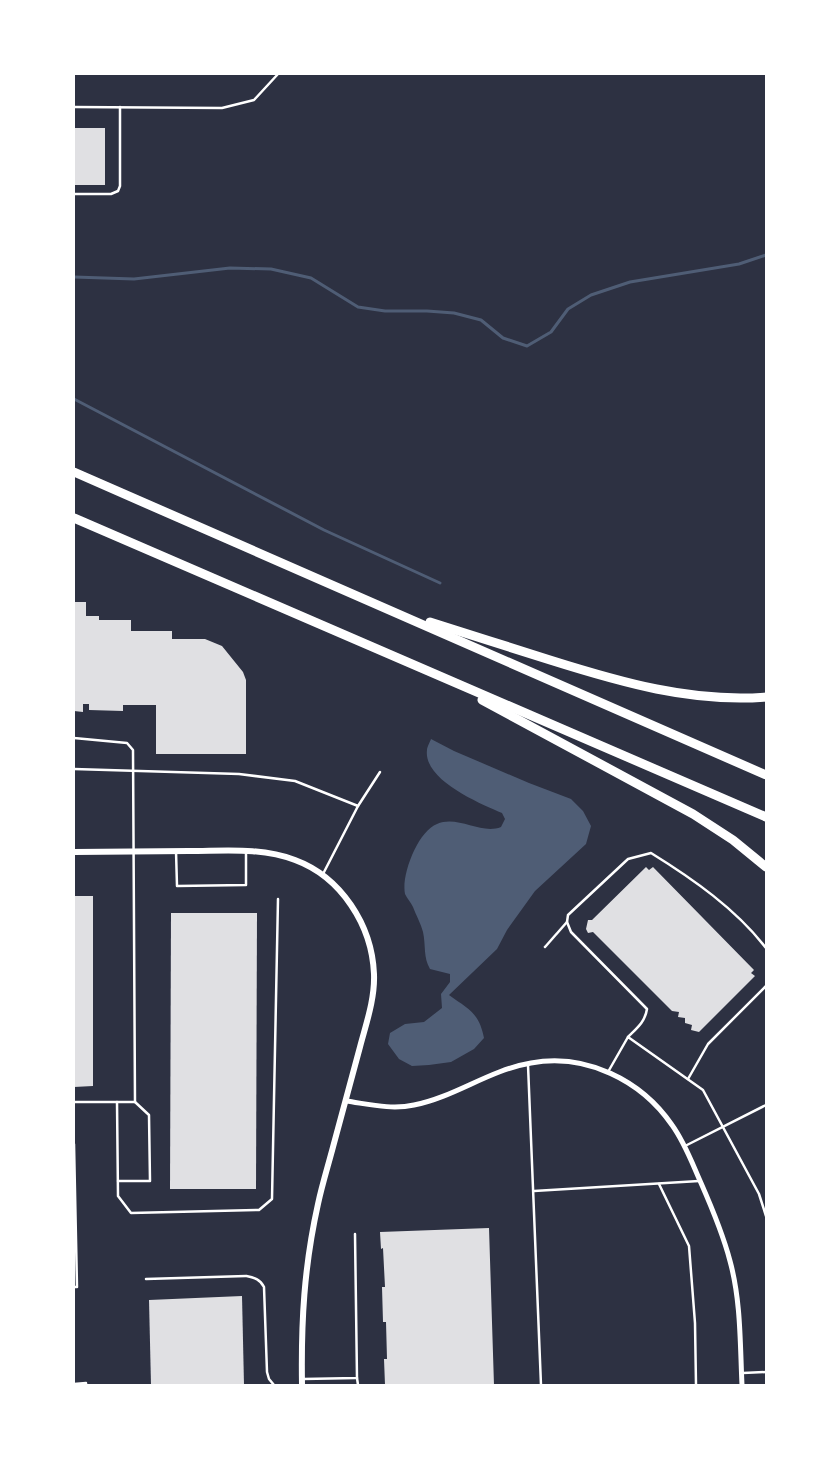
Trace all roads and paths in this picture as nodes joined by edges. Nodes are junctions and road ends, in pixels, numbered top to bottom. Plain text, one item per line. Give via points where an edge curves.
1 (278, 74) edge
2 (74, 107) edge
3 (120, 107) junction
4 (74, 194) edge
5 (74, 472) edge
6 (74, 518) edge
7 (382, 607) junction
8 (431, 672) junction
9 (766, 697) edge
10 (74, 738) edge
11 (74, 769) edge
12 (132, 771) junction
13 (380, 772) dead end
14 (766, 775) edge
15 (358, 806) junction
16 (766, 817) edge
17 (176, 851) junction
18 (246, 851) junction
19 (74, 852) edge
20 (133, 852) junction
21 (766, 867) edge
22 (322, 876) junction
23 (278, 899) dead end
24 (567, 922) junction
25 (545, 947) dead end
26 (766, 948) edge
27 (766, 986) edge
28 (628, 1037) junction
29 (528, 1063) junction
30 (608, 1072) junction
31 (688, 1079) junction
32 (346, 1101) junction
33 (74, 1102) edge
34 (117, 1102) junction
35 (135, 1102) junction
36 (766, 1105) edge
37 (722, 1126) junction
38 (74, 1144) edge
39 (685, 1146) junction
40 (118, 1181) junction
41 (700, 1181) junction
42 (659, 1184) junction
43 (534, 1191) junction
44 (766, 1216) edge
45 (355, 1234) dead end
46 (146, 1279) dead end
47 (74, 1287) edge
48 (766, 1372) edge
49 (741, 1373) junction
50 (357, 1378) junction
51 (302, 1382) edge
52 (74, 1384) edge
53 (86, 1385) edge
54 (274, 1385) edge
55 (358, 1385) edge
56 (541, 1385) edge
57 (696, 1385) edge
58 (742, 1385) edge

1 - 3 lane via 254,100 222,108
2 - 3 lane
3 - 4 lane via 118,192
5 - 7 highway
6 - 8 highway
7 - 9 highway via 638,686 708,697
7 - 14 highway
8 - 16 highway
8 - 21 highway via 693,814
10 - 12 lane via 127,743 133,750
11 - 12 lane
12 - 15 lane via 239,774 295,781
12 - 20 lane
13 - 15 lane
15 - 22 lane
17 - 18 street
17 - 18 lane via 177,886 236,886 246,885
17 - 20 street
18 - 22 street via 296,860
19 - 20 street
20 - 35 lane
22 - 32 street via 337,888 356,914 368,936 372,955 374,974 370,1007
23 - 40 lane via 272,1199 259,1210 131,1213 118,1196
24 - 25 lane
24 - 26 lane via 568,915 628,860 651,853 688,875 734,914
24 - 28 lane via 571,932 647,1009 642,1024
27 - 31 lane via 708,1044
28 - 30 lane
28 - 31 lane
29 - 30 street via 567,1062
29 - 32 street via 412,1106 387,1107
29 - 43 lane
30 - 39 street via 636,1088 655,1104
31 - 37 lane via 703,1090
32 - 51 street via 318,1202 308,1253 302,1305
33 - 34 lane
34 - 35 lane
34 - 40 lane
35 - 40 lane via 149,1115 150,1181
36 - 37 lane
37 - 39 lane
37 - 44 lane via 759,1194
38 - 47 lane via 77,1287
39 - 41 street
41 - 42 lane
41 - 49 street via 730,1262 738,1302
42 - 43 lane
42 - 57 lane via 689,1246
43 - 56 lane
45 - 50 lane
46 - 54 lane via 246,1276 261,1282 264,1287 267,1372
48 - 49 lane
49 - 58 street
50 - 51 lane
50 - 55 lane
52 - 53 lane

